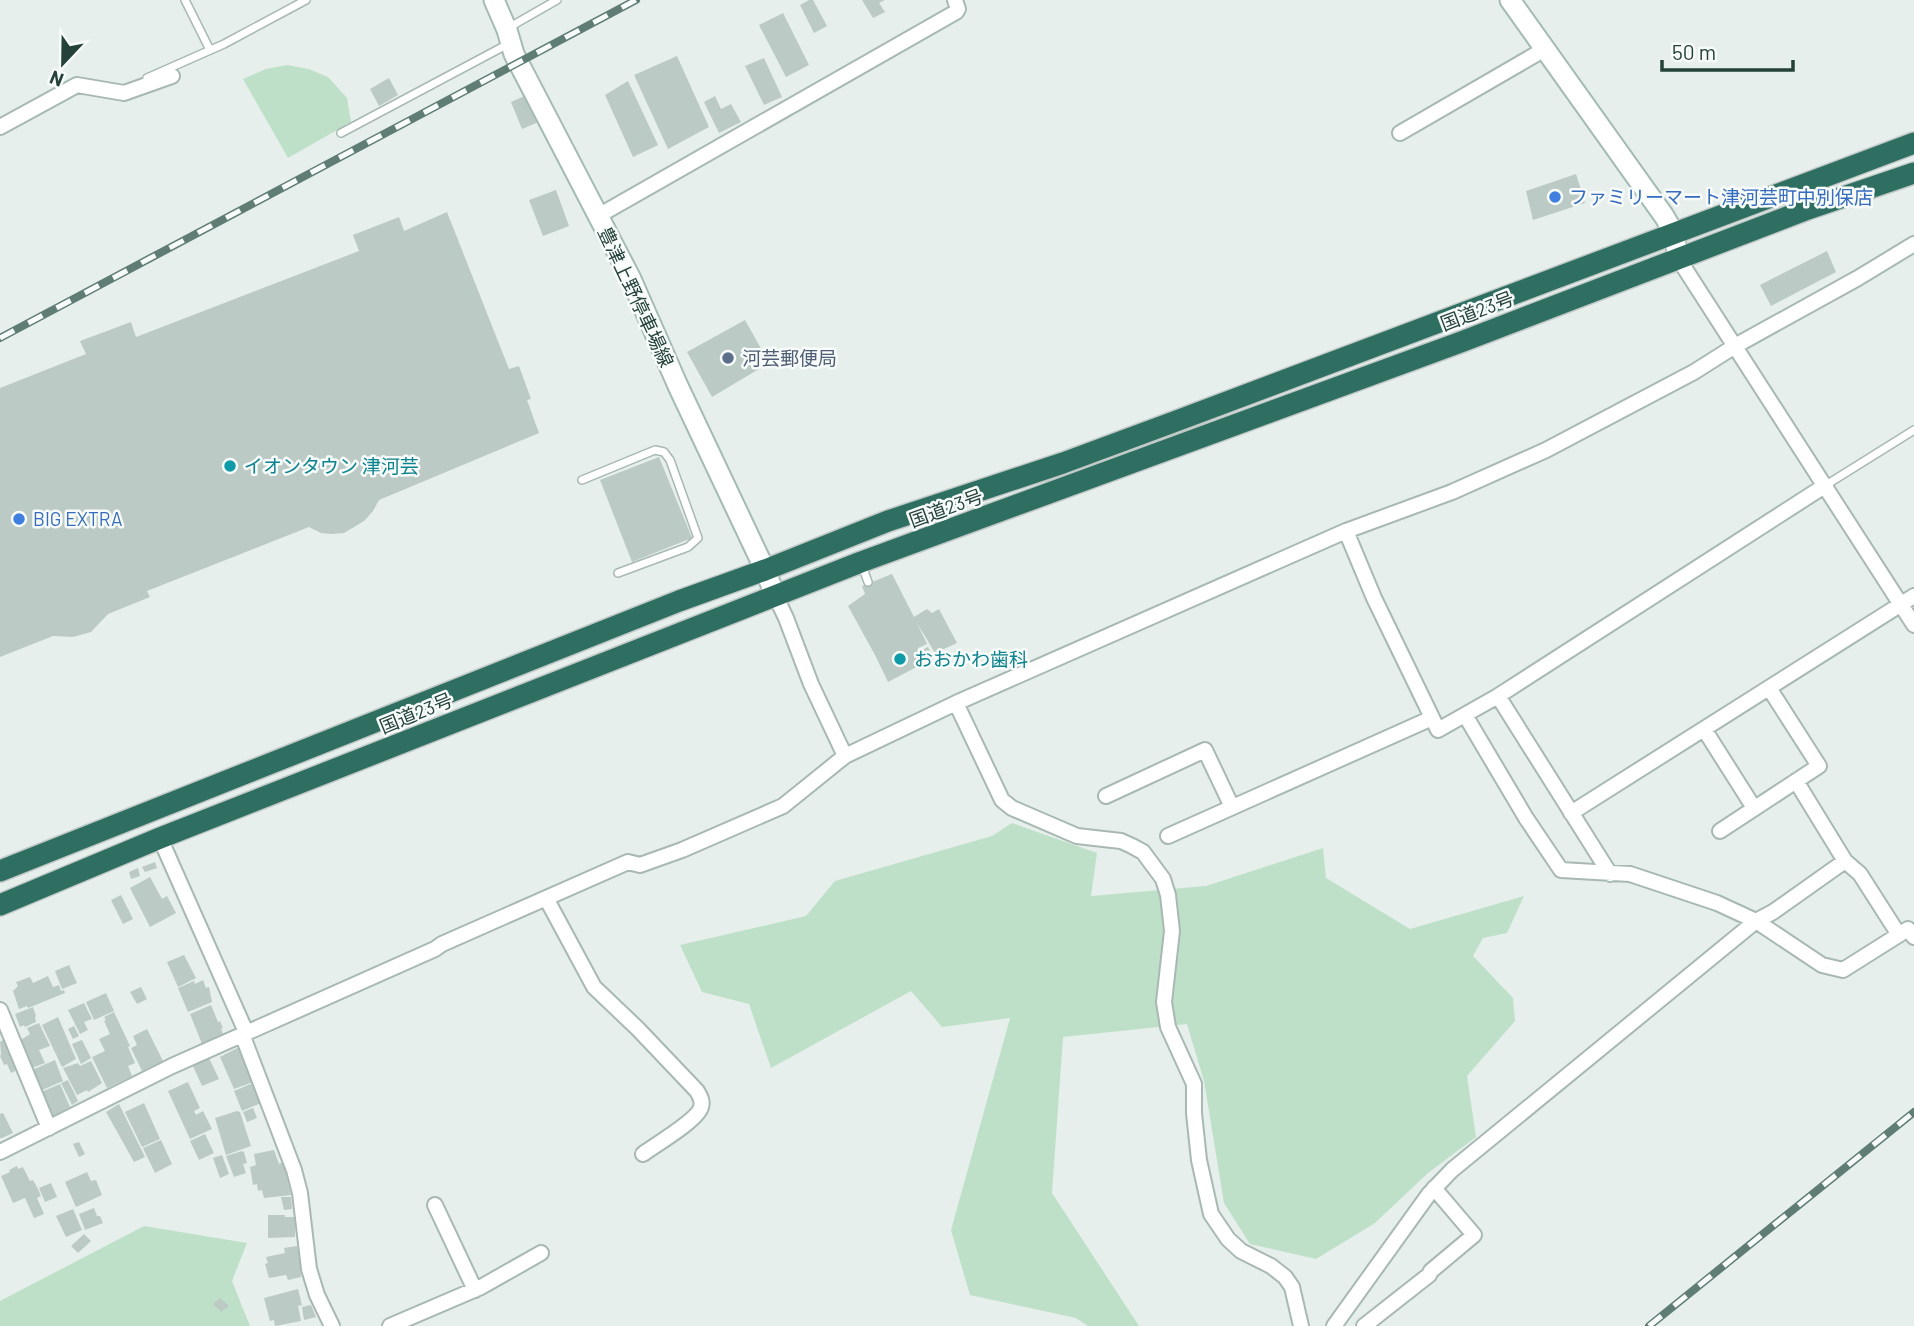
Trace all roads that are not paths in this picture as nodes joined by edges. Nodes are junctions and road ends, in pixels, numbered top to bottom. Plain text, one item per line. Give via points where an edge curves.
1 (185, 0) edge
2 (306, 0) edge
3 (494, 0) edge
4 (557, 0) edge
5 (955, 0) edge
6 (1510, 0) edge
7 (509, 36) junction
8 (1545, 49) junction
9 (209, 50) junction
10 (172, 76) dead end
11 (124, 93) junction
12 (0, 127) edge
13 (341, 133) dead end
14 (1400, 133) dead end
15 (1914, 143) edge
16 (1914, 173) edge
17 (598, 216) junction
18 (1674, 233) junction
19 (1914, 244) edge
20 (1678, 258) junction
21 (1735, 346) junction
22 (1914, 430) edge
23 (582, 480) dead end
24 (1826, 485) junction
25 (1346, 531) junction
26 (765, 570) junction
27 (618, 573) dead end
28 (775, 595) junction
29 (1914, 597) edge
30 (1901, 605) junction
31 (1914, 625) edge
32 (1769, 688) junction
33 (1498, 696) junction
34 (956, 703) junction
35 (1465, 715) junction
36 (1432, 718) junction
37 (1704, 729) junction
38 (845, 756) junction
39 (1796, 781) junction
40 (1106, 796) dead end
41 (1232, 807) junction
42 (1754, 808) junction
43 (1571, 813) junction
44 (1720, 831) dead end
45 (1168, 836) dead end
46 (160, 838) junction
47 (1845, 861) junction
48 (0, 871) edge
49 (1610, 874) junction
50 (546, 898) junction
51 (0, 905) edge
52 (1756, 921) junction
53 (1899, 934) junction
54 (1914, 937) edge
55 (0, 1010) edge
56 (244, 1033) junction
57 (49, 1128) junction
58 (0, 1152) edge
59 (643, 1154) dead end
60 (1434, 1188) junction
61 (435, 1205) dead end
62 (541, 1253) dead end
63 (475, 1290) junction
64 (332, 1326) edge
65 (390, 1326) edge
66 (1301, 1326) edge
67 (1335, 1326) edge
68 (1364, 1326) edge

1 - 9 lane
2 - 9 lane
3 - 7 main road, 豊津上野停車場線
4 - 7 lane via 515,24
5 - 17 street via 956,12
6 - 8 main road
7 - 13 lane
7 - 17 main road, 豊津上野停車場線
8 - 14 street
8 - 18 main road
9 - 11 lane
10 - 11 street
11 - 12 street via 77,85
15 - 18 highway, 国道23号
16 - 20 highway, 国道23号
17 - 26 main road, 豊津上野停車場線
18 - 20 main road
18 - 26 highway, 国道23号 via 1167,425 888,521
19 - 21 street
20 - 21 street
20 - 28 highway, 国道23号 via 864,572
21 - 24 street
21 - 25 street via 1546,450 1452,492
22 - 24 lane
23 - 27 lane via 655,450 670,460 698,538 688,547
24 - 30 street
24 - 33 street
25 - 34 street
25 - 36 street
26 - 28 main road, 豊津上野停車場線
26 - 48 highway, 国道23号
28 - 38 street
28 - 46 highway, 国道23号
29 - 30 street
30 - 31 street
30 - 32 street
32 - 37 street
32 - 39 street via 1819,766
33 - 35 street
33 - 43 street
34 - 38 street
34 - 66 street via 1002,800 1077,836 1132,846 1143,852 1163,879 1172,931 1164,1002 1168,1027 1194,1084 1199,1160 1211,1213 1241,1251 1285,1277 1292,1287
35 - 36 street via 1438,730
35 - 49 street via 1560,870
36 - 41 street
37 - 42 street
37 - 43 street
38 - 50 street via 783,806 682,850 640,865 628,862
39 - 42 street
39 - 47 street
40 - 41 street via 1205,750
41 - 45 street
42 - 44 street
43 - 49 street
46 - 51 highway, 国道23号
46 - 56 street
47 - 52 street
47 - 53 street via 1860,874
49 - 52 street via 1630,874 1717,902
50 - 56 street
50 - 59 street via 594,987 701,1098 701,1110 693,1118
52 - 53 street via 1822,965 1843,970
52 - 60 street
53 - 54 street via 1908,929
55 - 57 street
56 - 57 street
56 - 64 street via 294,1170 310,1269
57 - 58 street
60 - 67 street
60 - 68 street via 1474,1235
61 - 63 street
62 - 63 street
63 - 65 street

